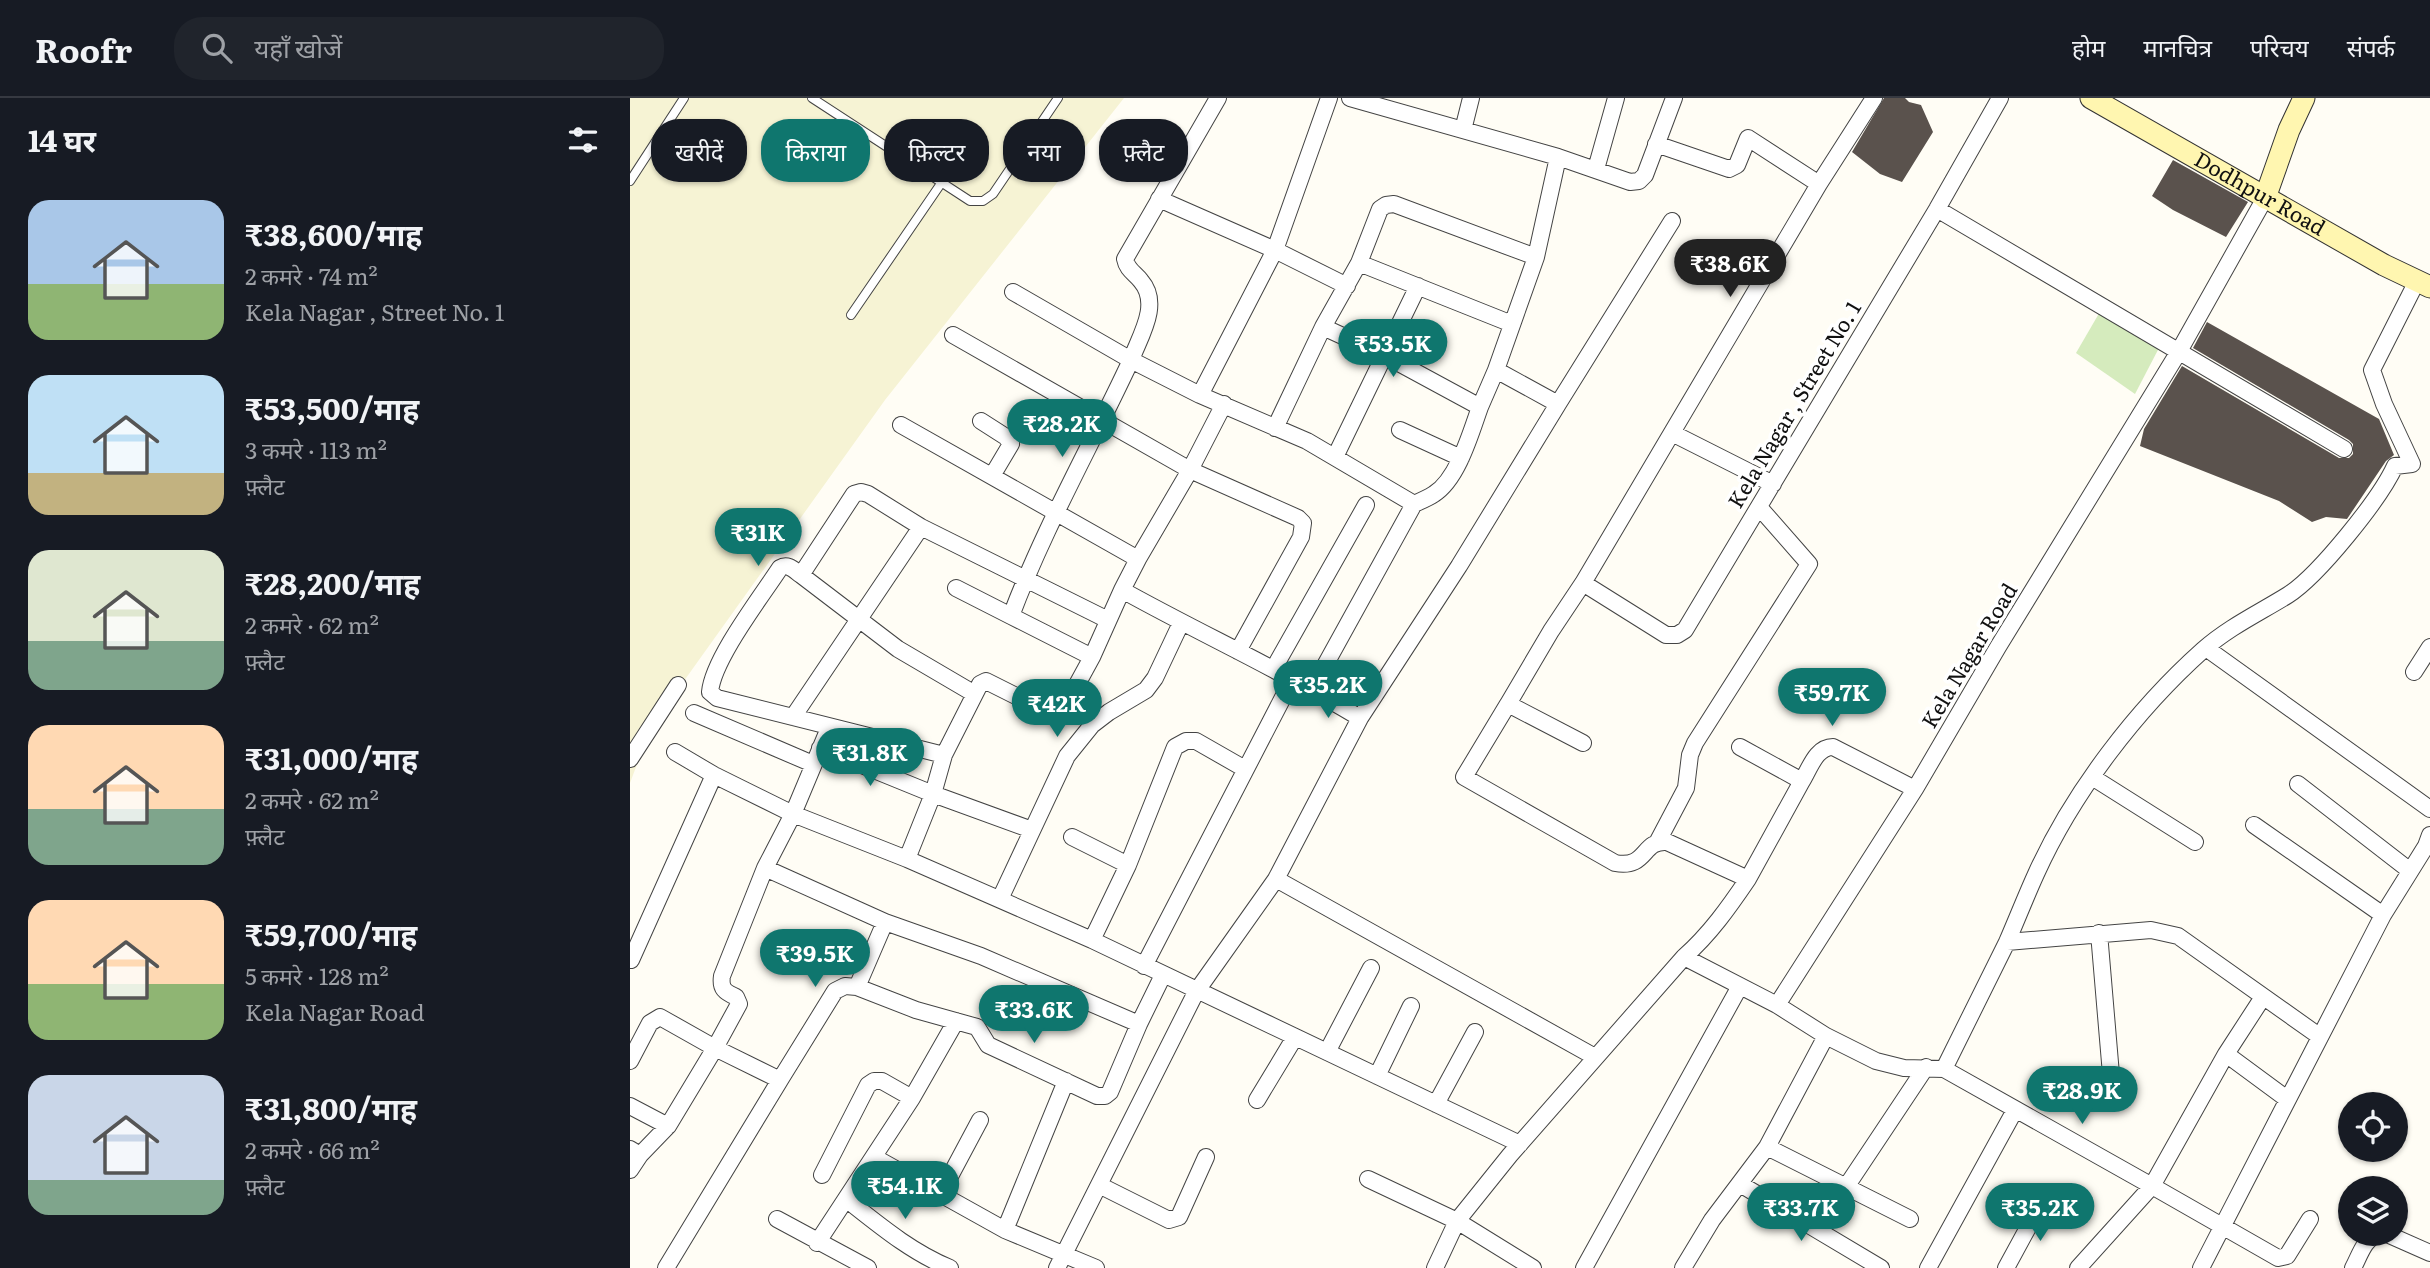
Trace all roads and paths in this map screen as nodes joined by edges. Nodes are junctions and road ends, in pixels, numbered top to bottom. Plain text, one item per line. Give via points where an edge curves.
1 (684, 98) edge
2 (812, 98) edge
3 (1058, 98) edge
4 (1218, 98) edge
5 (1329, 98) edge
6 (1350, 98) edge
7 (1471, 98) edge
8 (1616, 98) edge
9 (1674, 98) edge
10 (1874, 98) edge
11 (2000, 98) edge
12 (2091, 98) edge
13 (2304, 98) edge
14 (1463, 130) junction
15 (1656, 144) junction
16 (884, 145) edge
17 (1558, 157) junction
18 (1596, 169) junction
19 (630, 181) edge
20 (942, 182) joint
21 (1819, 184) junction
22 (2265, 198) junction
23 (1159, 199) junction
24 (1937, 209) junction
25 (1672, 221) dead end
26 (1275, 250) junction
27 (1536, 257) junction
28 (1359, 262) junction
29 (2423, 284) edge
30 (1347, 286) junction
31 (1418, 286) junction
32 (1013, 292) dead end
33 (851, 315) dead end
34 (1512, 324) junction
35 (1323, 327) junction
36 (953, 335) dead end
37 (2178, 353) junction
38 (1384, 355) junction
39 (1131, 360) junction
40 (1496, 370) junction
41 (1200, 395) junction
42 (1224, 404) junction
43 (1559, 404) junction
44 (1480, 407) junction
45 (981, 421) dead end
46 (1103, 422) junction
47 (901, 425) dead end
48 (1275, 428) junction
49 (1400, 430) dead end
50 (1672, 433) junction
51 (2344, 449) dead end
52 (1335, 457) junction
53 (1461, 458) junction
54 (1190, 470) junction
55 (992, 476) junction
56 (1773, 484) junction
57 (1414, 504) junction
58 (1366, 505) dead end
59 (1759, 507) junction
60 (1055, 514) junction
61 (921, 527) junction
62 (1138, 559) junction
63 (801, 575) junction
64 (1026, 578) junction
65 (1583, 583) junction
66 (956, 588) dead end
67 (1122, 590) junction
68 (1011, 617) junction
69 (858, 620) junction
70 (1108, 620) junction
71 (1181, 623) junction
72 (2430, 647) edge
73 (2206, 648) junction
74 (1238, 651) junction
75 (1092, 657) junction
76 (1274, 668) junction
77 (2414, 672) dead end
78 (1292, 680) junction
79 (678, 685) dead end
80 (1312, 689) junction
81 (974, 693) junction
82 (1018, 697) dead end
83 (1068, 701) dead end
84 (1508, 704) junction
85 (694, 713) dead end
86 (793, 717) junction
87 (1360, 718) junction
88 (829, 728) junction
89 (1583, 743) dead end
90 (1740, 747) dead end
91 (820, 748) junction
92 (674, 752) dead end
93 (944, 755) junction
94 (630, 759) edge
95 (813, 764) junction
96 (1245, 769) junction
97 (714, 775) junction
98 (2092, 777) junction
99 (1802, 781) junction
100 (2298, 784) dead end
101 (1915, 789) junction
102 (933, 794) junction
103 (2430, 809) edge
104 (793, 814) junction
105 (2254, 825) dead end
106 (1032, 830) junction
107 (2430, 835) edge
108 (1072, 837) dead end
109 (1658, 841) junction
110 (2195, 842) dead end
111 (907, 859) junction
112 (1128, 866) junction
113 (765, 868) junction
114 (2409, 870) junction
115 (1276, 879) junction
116 (1748, 879) junction
117 (1000, 899) junction
118 (2383, 915) junction
119 (885, 922) junction
120 (2099, 933) junction
121 (1093, 940) junction
122 (2007, 942) junction
123 (1684, 957) junction
124 (631, 960) edge
125 (1144, 966) junction
126 (1371, 968) dead end
127 (1163, 975) junction
128 (1740, 986) junction
129 (857, 987) junction
130 (1196, 992) junction
131 (2263, 997) junction
132 (1777, 1005) junction
133 (1411, 1006) dead end
134 (956, 1021) junction
135 (1139, 1024) junction
136 (1475, 1032) dead end
137 (1826, 1036) junction
138 (2319, 1036) junction
139 (1295, 1037) junction
140 (715, 1048) junction
141 (1326, 1052) junction
142 (2226, 1054) junction
143 (1595, 1057) junction
144 (630, 1061) edge
145 (1926, 1068) junction
146 (1944, 1069) junction
147 (1377, 1076) junction
148 (780, 1080) junction
149 (1066, 1080) junction
150 (912, 1098) junction
151 (2113, 1098) dead end
152 (2287, 1098) junction
153 (1257, 1100) dead end
154 (1436, 1104) junction
155 (630, 1106) edge
156 (2015, 1110) junction
157 (980, 1120) dead end
158 (668, 1126) junction
159 (1520, 1144) junction
160 (1767, 1147) junction
161 (635, 1152) edge
162 (874, 1157) junction
163 (1206, 1157) dead end
164 (630, 1170) edge
165 (822, 1175) dead end
166 (1368, 1179) dead end
167 (1740, 1184) junction
168 (1099, 1185) junction
169 (2152, 1186) junction
170 (1846, 1187) junction
171 (940, 1195) junction
172 (846, 1199) junction
173 (2043, 1200) dead end
174 (777, 1219) dead end
175 (1910, 1219) dead end
176 (2310, 1219) dead end
177 (1457, 1222) junction
178 (2223, 1226) junction
179 (1004, 1230) junction
180 (817, 1243) junction
181 (2408, 1244) edge
182 (2364, 1246) edge
183 (2430, 1254) edge
184 (1060, 1262) edge
185 (1854, 1262) edge
186 (666, 1268) edge
187 (868, 1268) edge
188 (950, 1268) edge
189 (1096, 1268) edge
190 (1435, 1268) edge
191 (1533, 1268) edge
192 (1584, 1268) edge
193 (1683, 1268) edge
194 (1881, 1268) edge
195 (1928, 1268) edge
196 (2006, 1268) edge
197 (2078, 1268) edge
198 (2201, 1268) edge
199 (2353, 1268) edge

1 - 19 lane
2 - 16 lane
3 - 20 lane via 993,194 983,201 970,201
4 - 23 street
5 - 26 street
6 - 14 street
7 - 14 street
8 - 18 street
9 - 15 street
10 - 21 street
11 - 24 street, Kela Nagar , Street No. 1
12 - 22 street, Dodhpur Road
13 - 22 street
14 - 17 street
15 - 18 street via 1639,181
15 - 21 street via 1728,169 1737,165 1748,138
17 - 18 street
17 - 27 street
20 - 33 lane
21 - 50 street
22 - 29 street, Dodhpur Road
22 - 37 street, Kela Nagar Road
23 - 26 street
23 - 39 street via 1125,259 1150,294 1150,309
24 - 37 street
24 - 56 street, Kela Nagar , Street No. 1
25 - 43 street
26 - 30 street
26 - 41 street
27 - 28 street via 1394,204 1380,209
27 - 34 street
28 - 30 street
28 - 31 street
29 - 73 street via 2372,370 2412,464 2395,466 2387,485 2320,567 2290,594
30 - 35 street
31 - 34 street
31 - 38 street
32 - 39 street
34 - 40 street
35 - 38 street
35 - 48 street
36 - 46 street
37 - 51 street
37 - 101 street, Kela Nagar Road
38 - 44 street
38 - 52 street
39 - 41 street
39 - 46 street
40 - 43 street
40 - 44 street
41 - 42 street
42 - 48 street
42 - 54 street
43 - 87 street
44 - 53 street
45 - 55 street via 1011,444
46 - 54 street
46 - 60 street
47 - 55 street
48 - 52 street
49 - 53 street
50 - 56 street
50 - 65 street
52 - 57 street
53 - 57 street via 1436,493
54 - 62 street
54 - 74 street via 1303,523 1301,537
55 - 60 street
56 - 59 street, Kela Nagar , Street No. 1
57 - 80 street
58 - 76 street
59 - 65 street, Kela Nagar , Street No. 1 via 1685,630 1677,635 1666,635
59 - 109 street via 1809,564 1695,743 1686,788
60 - 62 street
60 - 64 street
61 - 63 street via 868,494 854,494
61 - 64 street
61 - 69 street
62 - 67 street
63 - 69 street
63 - 86 street via 789,566 780,568 735,637 710,692 717,698
64 - 68 street
64 - 70 street
65 - 84 street
66 - 68 street
67 - 70 street
67 - 71 street
68 - 75 street
69 - 81 street
69 - 86 street
70 - 75 street
71 - 74 street
71 - 106 street via 1146,690 1109,712 1080,737
72 - 77 street
73 - 98 street via 2169,683
73 - 103 street
74 - 76 street
75 - 83 street
76 - 78 street
78 - 80 street
78 - 96 street
79 - 94 street
80 - 87 street
81 - 82 street via 985,681
81 - 93 street
84 - 89 street
84 - 109 street via 1464,777 1615,863 1636,862
85 - 95 street
86 - 88 street
87 - 115 street
88 - 91 street
88 - 93 street
90 - 99 street
91 - 95 street
91 - 102 street
92 - 97 street
93 - 102 street
95 - 104 street
96 - 112 street via 1196,741 1175,747
96 - 125 street
97 - 104 street
97 - 124 street
98 - 110 street
98 - 122 street via 2036,872
99 - 101 street via 1820,751 1833,747
99 - 116 street
100 - 114 street
101 - 132 street, Kela Nagar Road
102 - 106 street
102 - 111 street
104 - 111 street
104 - 113 street
105 - 118 street
106 - 117 street
107 - 114 street
108 - 112 street
109 - 116 street
111 - 117 street
112 - 121 street
113 - 119 street
113 - 140 street via 722,976 724,991 739,1004
114 - 118 street
115 - 130 street
115 - 143 street
116 - 123 street via 1728,909
117 - 121 street
118 - 138 street
119 - 129 street
119 - 135 street via 981,956
120 - 122 street
120 - 131 street via 2151,930 2178,936
120 - 151 street
121 - 125 street
122 - 146 street
123 - 128 street
123 - 143 street
125 - 127 street
126 - 141 street
127 - 130 street
127 - 135 street
128 - 132 street
128 - 192 street
129 - 134 street
129 - 148 street via 835,991
130 - 139 street
130 - 168 street
131 - 138 street
131 - 142 street
132 - 137 street
133 - 147 street
134 - 149 street via 976,1027 988,1045
134 - 150 street
135 - 149 street via 1110,1093 1097,1096
136 - 154 street
137 - 145 street via 1876,1061
137 - 160 street
138 - 152 street
139 - 141 street
139 - 153 street
140 - 144 street via 660,1017 650,1023
140 - 148 street
140 - 158 street
141 - 147 street
142 - 152 street
142 - 169 street
143 - 159 street
145 - 146 street
145 - 170 street
146 - 156 street
147 - 154 street
148 - 186 street
149 - 179 street
150 - 162 street
150 - 165 street via 882,1081 869,1085
152 - 178 street
154 - 159 street
155 - 158 street
156 - 169 street
156 - 195 street
157 - 171 street
158 - 161 street
159 - 177 street
160 - 167 street
160 - 170 street
161 - 164 street
162 - 171 street
162 - 172 street
163 - 168 street via 1175,1220
166 - 177 street
167 - 185 street
167 - 193 street
168 - 184 street
169 - 178 street
169 - 197 street
170 - 175 street
171 - 179 street
172 - 180 street
172 - 188 street via 899,1240
173 - 196 street
174 - 180 street
176 - 178 street via 2283,1258
177 - 190 street
177 - 191 street
178 - 198 street
179 - 184 street
180 - 187 street
181 - 183 street
182 - 199 street
184 - 189 street
185 - 194 street

